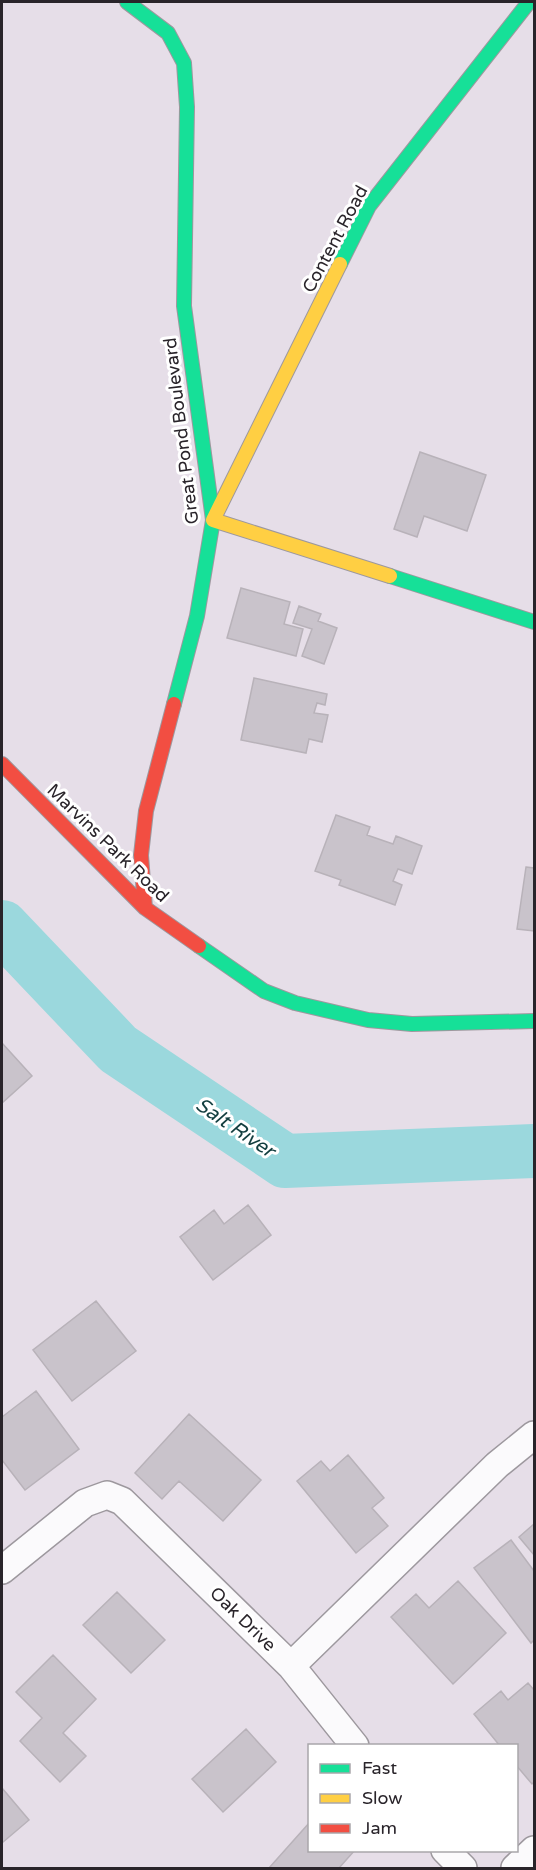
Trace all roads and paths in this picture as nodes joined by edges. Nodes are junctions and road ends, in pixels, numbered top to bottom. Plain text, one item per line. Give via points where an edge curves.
1 (127, 2) edge
2 (529, 2) edge
3 (213, 520) junction
4 (534, 622) edge
5 (2, 764) edge
6 (145, 908) junction
7 (534, 1021) edge
8 (534, 1435) edge
9 (2, 1570) edge
10 (291, 1666) junction
11 (353, 1744) edge
12 (534, 1850) edge
13 (446, 1852) edge
14 (463, 1869) edge
15 (515, 1869) edge

1 - 3 street, Great Pond Boulevard via 168,33 184,63 187,79 184,306
2 - 3 street, Content Road via 369,206
3 - 4 street
3 - 6 street, Great Pond Boulevard via 196,616 146,811 141,855
5 - 6 street, Marvins Park Road
6 - 7 street, Marvins Park Road via 264,991 295,1003 391,1022
8 - 10 street via 497,1465
9 - 10 street, Oak Drive via 85,1503 107,1495 122,1501
10 - 11 street, Oak Drive
12 - 15 street
13 - 14 street

